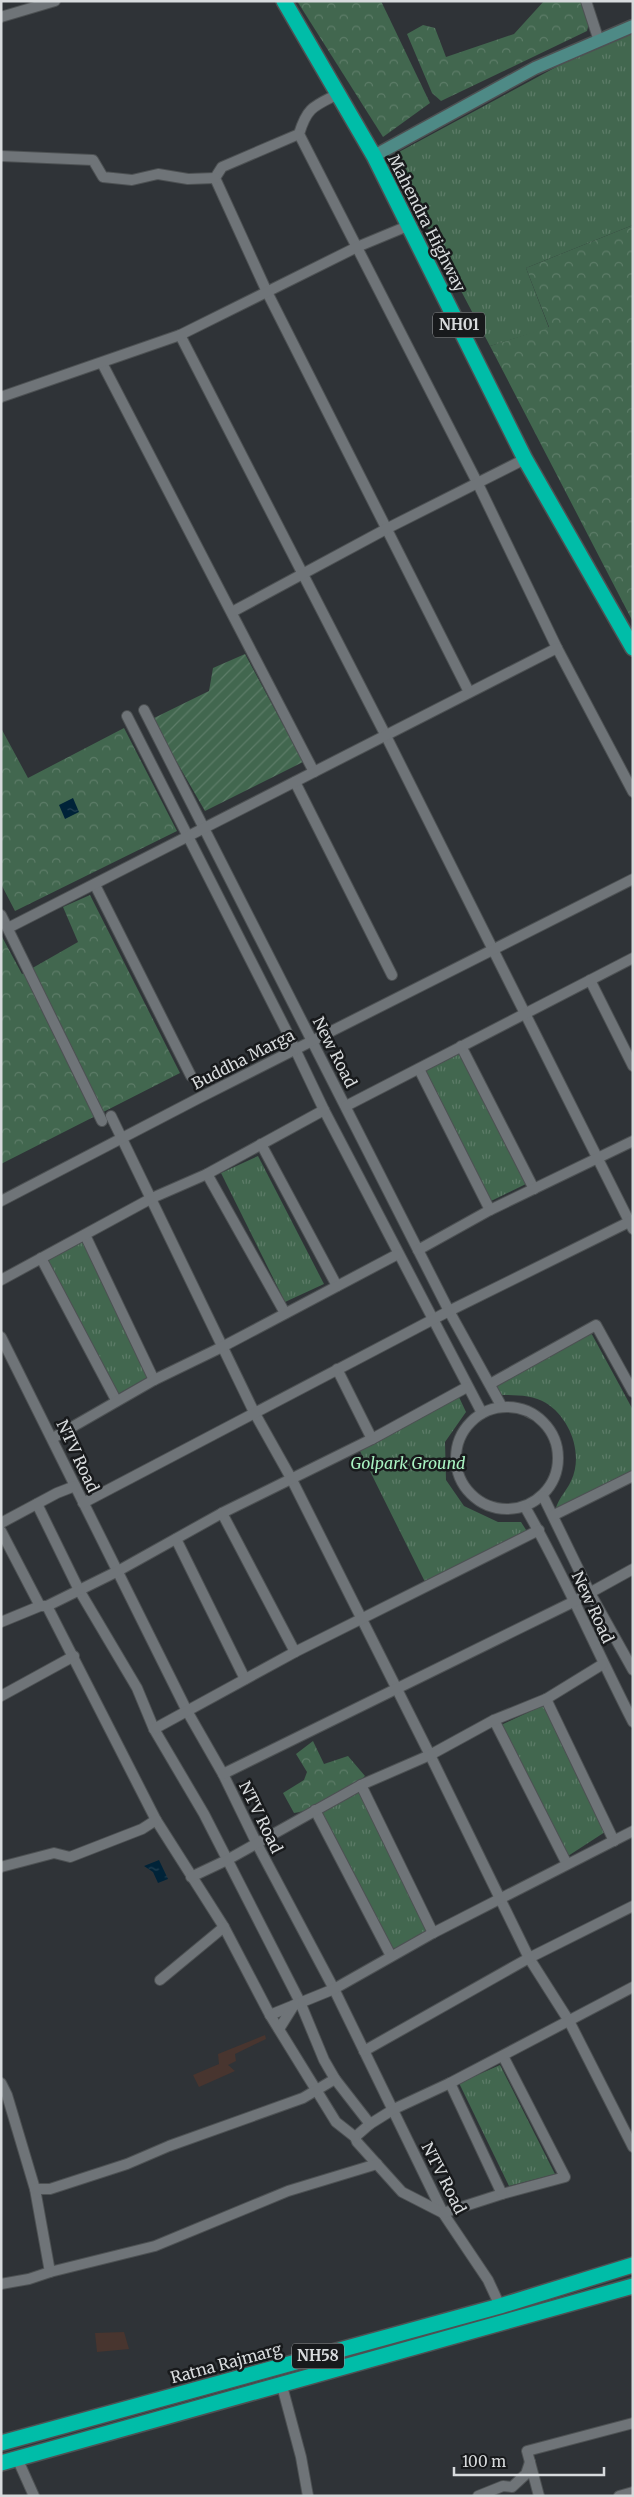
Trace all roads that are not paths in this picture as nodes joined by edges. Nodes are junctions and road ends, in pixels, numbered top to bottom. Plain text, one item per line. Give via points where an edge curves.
1 (55, 1) edge
2 (284, 1) edge
3 (586, 1) edge
4 (1, 17) edge
5 (633, 26) edge
6 (599, 41) junction
7 (338, 94) junction
8 (298, 134) junction
9 (1, 156) edge
10 (374, 156) junction
11 (216, 178) junction
12 (410, 225) junction
13 (357, 247) junction
14 (267, 292) junction
15 (180, 334) junction
16 (102, 363) junction
17 (1, 397) edge
18 (525, 459) junction
19 (478, 484) junction
20 (388, 528) junction
21 (302, 575) junction
22 (232, 612) junction
23 (557, 648) junction
24 (633, 648) edge
25 (470, 692) junction
26 (144, 710) dead end
27 (127, 716) dead end
28 (385, 734) junction
29 (314, 772) junction
30 (295, 782) junction
31 (633, 792) edge
32 (205, 828) junction
33 (189, 836) junction
34 (633, 879) edge
35 (95, 884) junction
36 (1, 915) edge
37 (8, 928) junction
38 (493, 949) junction
39 (633, 958) edge
40 (392, 975) dead end
41 (590, 980) junction
42 (525, 1013) junction
43 (313, 1041) junction
44 (461, 1046) junction
45 (295, 1049) junction
46 (633, 1066) edge
47 (419, 1069) junction
48 (191, 1076) dead end
49 (346, 1106) junction
50 (324, 1110) junction
51 (122, 1137) junction
52 (633, 1141) edge
53 (261, 1144) junction
54 (600, 1159) junction
55 (207, 1174) junction
56 (534, 1189) junction
57 (152, 1198) junction
58 (1, 1201) edge
59 (490, 1210) junction
60 (631, 1223) edge
61 (85, 1235) junction
62 (418, 1250) junction
63 (398, 1254) junction
64 (41, 1258) junction
65 (1, 1280) edge
66 (337, 1286) junction
67 (449, 1311) junction
68 (285, 1313) junction
69 (432, 1321) junction
70 (1, 1337) edge
71 (222, 1347) junction
72 (337, 1369) junction
73 (154, 1380) junction
74 (490, 1384) junction
75 (467, 1388) junction
76 (633, 1392) edge
77 (116, 1400) junction
78 (502, 1407) junction
79 (254, 1412) junction
80 (482, 1413) junction
81 (53, 1438) junction
82 (372, 1439) junction
83 (633, 1476) edge
84 (291, 1478) junction
85 (75, 1486) junction
86 (543, 1496) junction
87 (83, 1503) junction
88 (37, 1504) junction
89 (525, 1507) junction
90 (222, 1513) junction
91 (554, 1515) junction
92 (1, 1522) edge
93 (539, 1530) junction
94 (1, 1531) edge
95 (176, 1539) junction
96 (633, 1569) edge
97 (118, 1571) junction
98 (79, 1590) junction
99 (590, 1593) junction
100 (575, 1601) junction
101 (43, 1606) junction
102 (361, 1619) junction
103 (1, 1622) edge
104 (628, 1651) edge
105 (295, 1652) junction
106 (74, 1656) junction
107 (603, 1664) junction
108 (633, 1670) edge
109 (245, 1679) junction
110 (395, 1688) junction
111 (1, 1696) edge
112 (546, 1699) junction
113 (187, 1711) junction
114 (494, 1720) junction
115 (633, 1722) edge
116 (154, 1729) junction
117 (430, 1755) junction
118 (223, 1774) junction
119 (361, 1785) junction
120 (315, 1810) junction
121 (156, 1820) junction
122 (633, 1831) edge
123 (614, 1841) junction
124 (257, 1844) junction
125 (227, 1860) junction
126 (567, 1864) junction
127 (1, 1867) edge
128 (191, 1878) junction
129 (500, 1899) junction
130 (633, 1906) edge
131 (224, 1927) junction
132 (433, 1933) junction
133 (391, 1956) junction
134 (529, 1958) junction
135 (160, 1980) dead end
136 (334, 1988) junction
137 (632, 1988) edge
138 (297, 2003) junction
139 (270, 2015) junction
140 (569, 2021) junction
141 (280, 2029) junction
142 (364, 2051) junction
143 (503, 2056) junction
144 (335, 2079) junction
145 (1, 2083) edge
146 (450, 2083) junction
147 (317, 2089) junction
148 (394, 2109) junction
149 (370, 2124) junction
150 (355, 2136) junction
151 (633, 2147) edge
152 (377, 2164) junction
153 (35, 2189) junction
154 (502, 2194) junction
155 (444, 2214) junction
156 (633, 2265) edge
157 (50, 2272) junction
158 (1, 2284) edge
159 (633, 2286) edge
160 (500, 2306) junction
161 (282, 2386) junction
162 (633, 2423) edge
163 (1, 2444) edge
164 (17, 2458) junction
165 (530, 2461) junction
166 (1, 2463) edge
167 (633, 2492) edge
168 (34, 2496) edge
169 (308, 2496) edge
170 (478, 2496) edge
171 (539, 2496) edge
172 (619, 2496) edge

1 - 4 street
2 - 7 highway, Mahendra Highway / NH01
3 - 6 street
5 - 6 street
6 - 10 street via 535,68
7 - 8 street via 313,106
7 - 10 highway, Mahendra Highway / NH01
8 - 11 street via 222,167
8 - 13 street
9 - 11 street via 93,160 103,178 132,180 158,174
10 - 12 highway, Mahendra Highway / NH01
11 - 14 street
12 - 13 street
12 - 18 highway, Mahendra Highway / NH01
13 - 14 street
13 - 19 street
14 - 15 street
14 - 20 street
15 - 16 street
15 - 21 street
16 - 17 street
16 - 22 street
18 - 19 street
18 - 24 highway, Mahendra Highway / NH01
19 - 20 street
19 - 23 street
20 - 21 street
20 - 25 street
21 - 22 street
21 - 28 street
22 - 29 street
23 - 25 street
23 - 31 street
25 - 28 street
26 - 32 street, New Road
27 - 33 street, New Road
28 - 29 street
28 - 38 street
29 - 30 street
30 - 32 street
30 - 40 street
32 - 33 street
32 - 43 street, New Road
33 - 35 street
33 - 45 street, New Road
34 - 38 street, Buddha Marga
35 - 37 street
35 - 48 street
36 - 37 street
37 - 51 street via 106,1119
38 - 42 street
38 - 43 street, Buddha Marga
39 - 41 street
41 - 42 street
41 - 46 street
42 - 44 street
42 - 54 street
43 - 45 street, Buddha Marga
43 - 49 street, New Road
44 - 47 street
44 - 56 street
45 - 50 street, New Road
45 - 51 street, Buddha Marga
47 - 49 street
47 - 59 street
49 - 62 street, New Road
50 - 53 street
50 - 63 street, New Road
51 - 57 street
51 - 58 street, Buddha Marga
52 - 54 street
53 - 55 street
53 - 66 street
54 - 56 street
54 - 60 street
55 - 57 street
55 - 68 street
56 - 59 street
57 - 61 street
57 - 71 street
59 - 62 street
60 - 67 street
61 - 64 street
61 - 73 street
62 - 67 street, New Road
63 - 66 street
63 - 69 street, New Road
64 - 65 street
64 - 77 street
66 - 68 street
67 - 69 street
67 - 74 street, New Road
68 - 71 street
69 - 72 street
69 - 75 street, New Road
70 - 81 street, NTV Road
71 - 73 street
71 - 79 street
72 - 79 street
72 - 82 street
73 - 77 street
74 - 76 street via 596,1325
74 - 78 street, New Road
75 - 80 street, New Road
75 - 82 street
77 - 81 street
78 - 80 street
78 - 86 street via 530,1412 550,1431 556,1444 558,1458 554,1478
79 - 84 street
79 - 87 street
80 - 89 street via 466,1426 461,1435 455,1455 458,1475 469,1493 485,1505 505,1510
81 - 85 street, NTV Road
82 - 84 street
83 - 91 street
84 - 90 street
84 - 102 street
85 - 87 street, NTV Road
85 - 88 street
86 - 89 street
86 - 91 street, New Road
87 - 97 street, NTV Road
88 - 92 street
88 - 98 street
89 - 93 street, New Road
90 - 95 street
90 - 105 street
91 - 99 street, New Road
93 - 100 street, New Road
93 - 102 street
94 - 101 street
95 - 97 street
95 - 109 street
96 - 99 street
97 - 98 street
97 - 113 street, NTV Road
98 - 101 street
98 - 116 street via 137,1688
99 - 100 street
99 - 104 street, New Road
100 - 107 street, New Road
100 - 110 street
101 - 103 street
101 - 106 street
102 - 105 street
102 - 110 street
104 - 108 street, New Road
105 - 109 street
106 - 111 street
106 - 121 street
107 - 112 street
107 - 115 street, New Road
109 - 113 street
110 - 117 street
110 - 118 street
112 - 114 street
112 - 123 street
113 - 116 street
113 - 118 street, NTV Road
114 - 117 street
114 - 126 street
116 - 125 street via 195,1796
117 - 119 street
117 - 129 street
118 - 124 street, NTV Road
119 - 120 street
119 - 132 street
120 - 124 street
120 - 133 street
121 - 127 street via 142,1829 70,1857 54,1853
121 - 128 street
122 - 123 street
123 - 126 street
124 - 125 street
124 - 136 street, NTV Road
125 - 128 street
125 - 138 street
126 - 129 street
128 - 131 street
129 - 132 street
129 - 134 street
130 - 134 street
131 - 135 street
131 - 139 street
132 - 133 street
133 - 136 street
134 - 140 street
134 - 142 street
136 - 138 street
136 - 142 street, NTV Road
137 - 140 street
138 - 139 street
138 - 141 street
138 - 144 street
139 - 141 street
140 - 143 street
140 - 151 street
141 - 147 street
142 - 148 street, NTV Road
143 - 146 street
143 - 154 street via 565,2177
144 - 147 street
144 - 149 street
145 - 153 street
146 - 148 street
146 - 154 street
147 - 150 street via 336,2122
147 - 153 street via 303,2098 127,2164 50,2188
148 - 149 street
148 - 155 street, NTV Road
149 - 150 street
150 - 152 street
152 - 155 street via 402,2192
152 - 157 street via 288,2191 155,2246
153 - 157 street
154 - 155 street
155 - 160 street, NTV Road via 488,2280
156 - 160 highway, Ratna Rajmarg / NH58
157 - 158 street
159 - 161 highway, NH58
160 - 163 highway, Ratna Rajmarg / NH58
161 - 164 highway, NH58
161 - 169 street
162 - 165 street via 527,2451
164 - 166 highway, NH58
164 - 168 street
165 - 170 street via 526,2474 512,2487 503,2486
165 - 171 street
167 - 172 street

